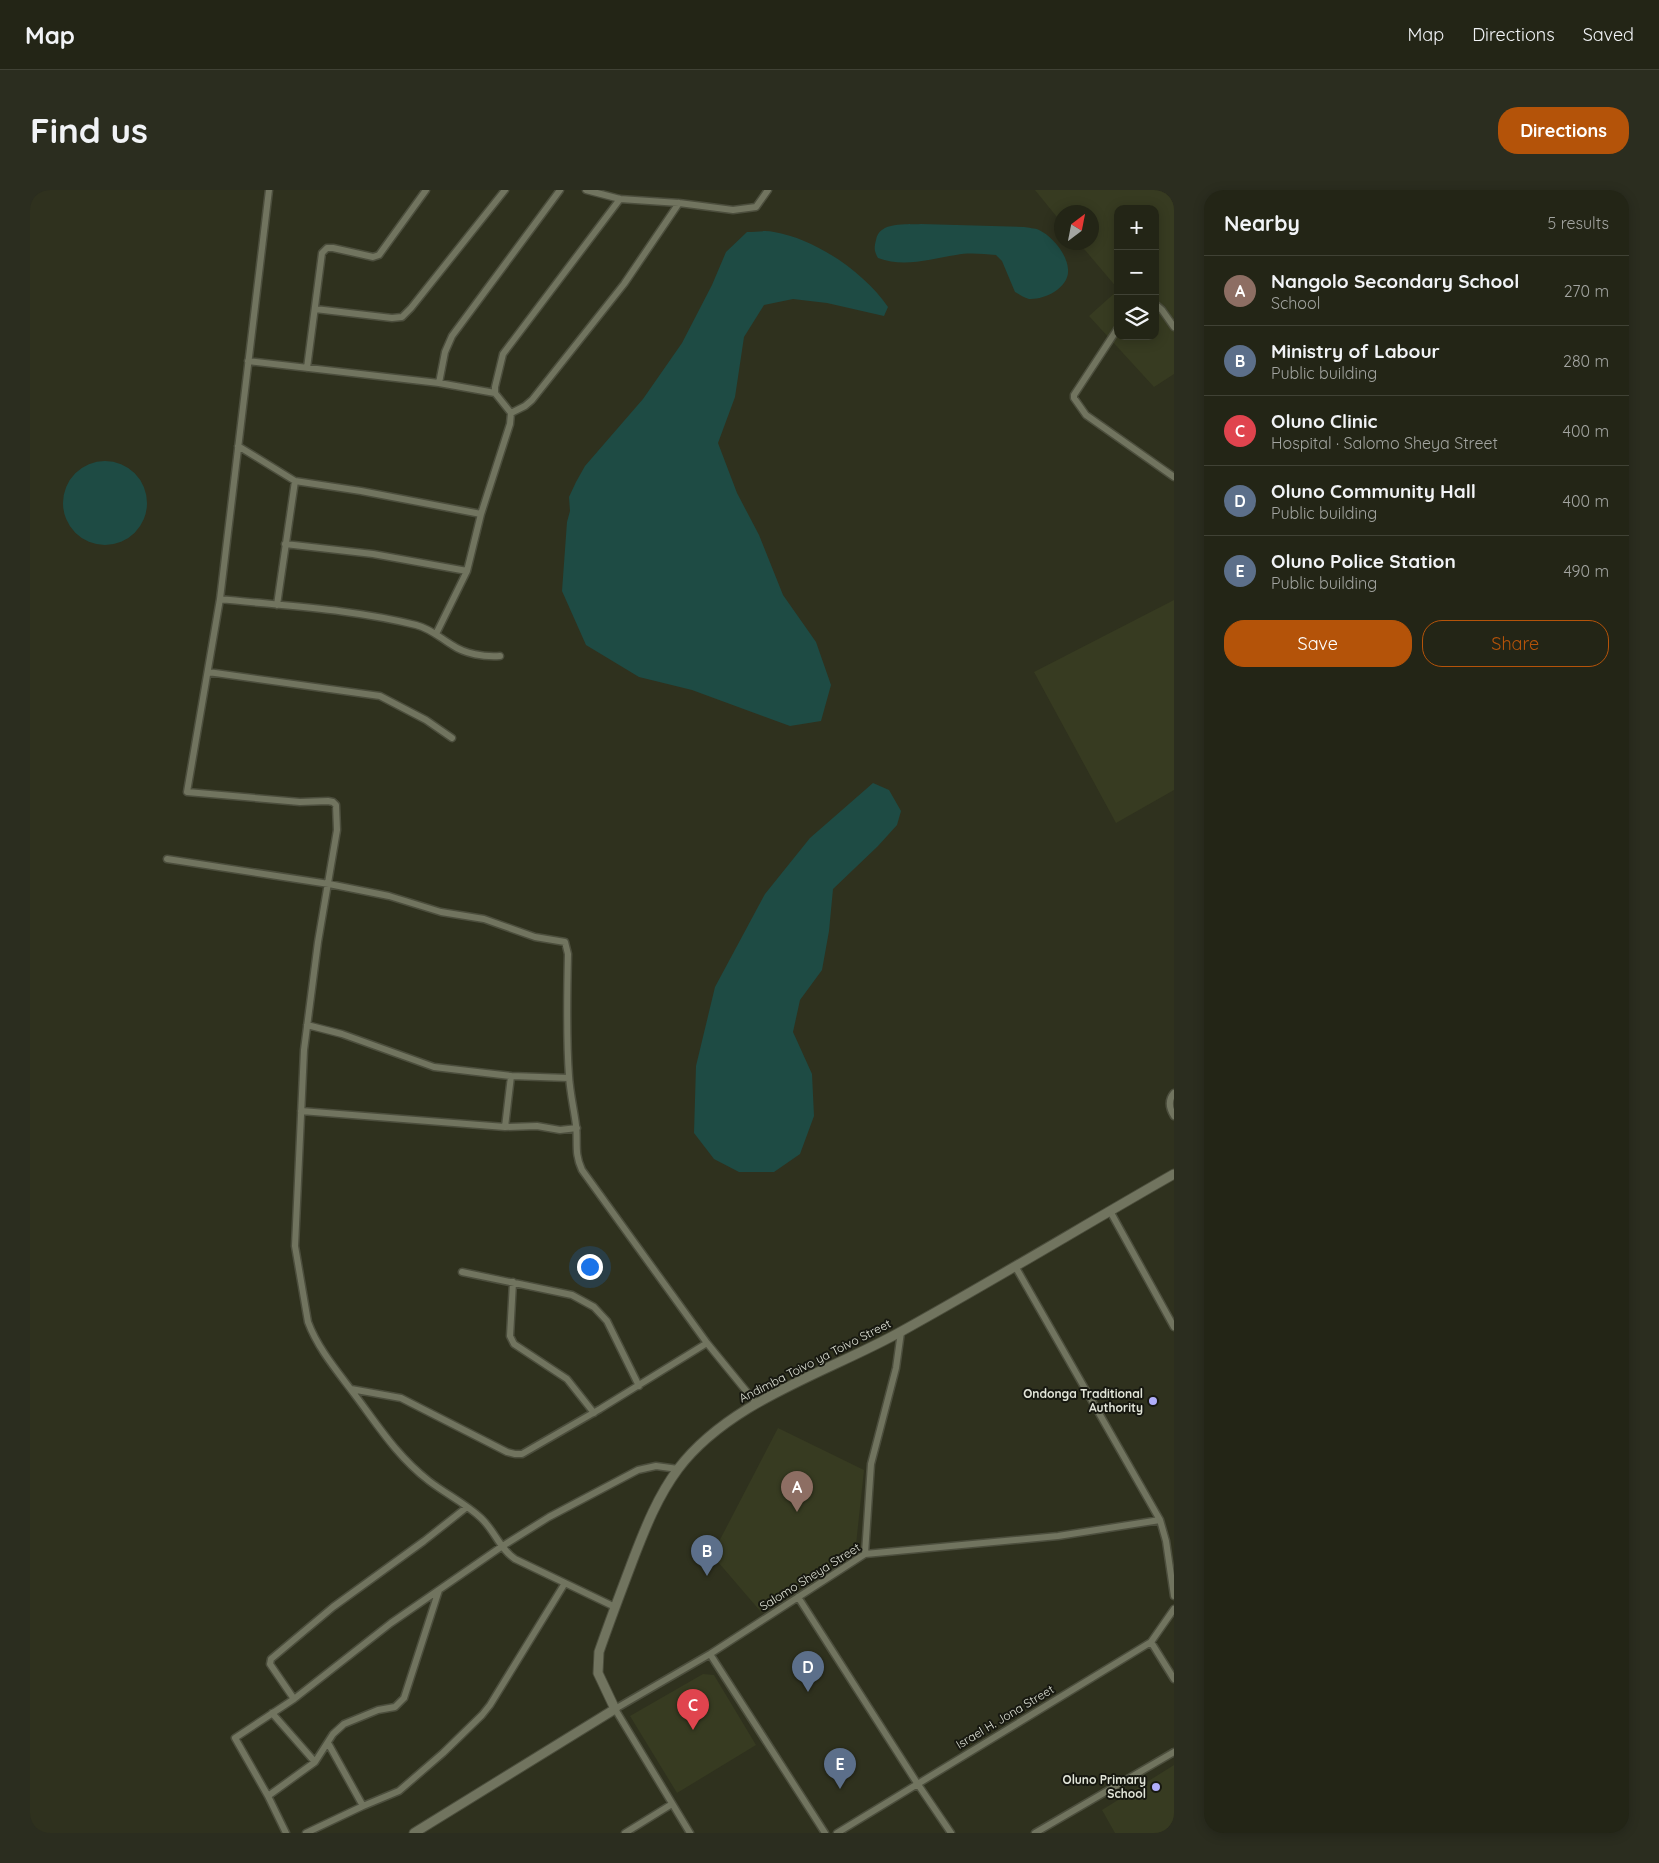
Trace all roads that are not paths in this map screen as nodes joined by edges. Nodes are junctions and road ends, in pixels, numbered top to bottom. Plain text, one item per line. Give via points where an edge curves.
1 (269, 190) edge
2 (426, 190) edge
3 (505, 190) edge
4 (560, 190) edge
5 (586, 190) edge
6 (768, 190) edge
7 (620, 199) junction
8 (679, 203) junction
9 (1159, 307) edge
10 (315, 309) junction
11 (1174, 327) edge
12 (1114, 335) edge
13 (248, 361) junction
14 (307, 368) junction
15 (438, 384) junction
16 (496, 393) junction
17 (511, 413) junction
18 (238, 446) junction
19 (1174, 477) edge
20 (295, 481) junction
21 (481, 514) junction
22 (285, 544) junction
23 (467, 571) junction
24 (220, 599) junction
25 (277, 605) junction
26 (436, 634) junction
27 (500, 656) dead end
28 (208, 672) junction
29 (452, 738) dead end
30 (167, 859) dead end
31 (329, 884) junction
32 (307, 1025) junction
33 (511, 1076) junction
34 (569, 1078) junction
35 (1174, 1093) edge
36 (301, 1111) junction
37 (1174, 1116) edge
38 (505, 1127) junction
39 (576, 1128) junction
40 (1174, 1174) edge
41 (1110, 1211) junction
42 (1015, 1266) junction
43 (462, 1272) dead end
44 (513, 1282) junction
45 (1174, 1327) edge
46 (901, 1332) junction
47 (707, 1343) junction
48 (638, 1386) junction
49 (350, 1389) junction
50 (756, 1404) junction
51 (594, 1413) junction
52 (678, 1469) junction
53 (468, 1507) junction
54 (1160, 1520) junction
55 (501, 1547) junction
56 (865, 1554) junction
57 (565, 1583) junction
58 (439, 1589) junction
59 (1174, 1596) edge
60 (798, 1597) junction
61 (615, 1607) junction
62 (1174, 1609) edge
63 (1151, 1642) junction
64 (710, 1654) junction
65 (1174, 1679) edge
66 (294, 1698) junction
67 (615, 1709) junction
68 (272, 1713) junction
69 (328, 1744) junction
70 (1174, 1752) edge
71 (316, 1762) junction
72 (917, 1783) junction
73 (268, 1796) junction
74 (672, 1804) junction
75 (363, 1806) junction
76 (286, 1833) edge
77 (306, 1833) edge
78 (414, 1833) edge
79 (625, 1833) edge
80 (690, 1833) edge
81 (825, 1833) edge
82 (837, 1833) edge
83 (950, 1833) edge
84 (1035, 1833) edge

1 - 13 street
2 - 10 street via 379,255 373,257 333,248 322,253
3 - 10 street via 402,317
4 - 15 street via 452,336
5 - 7 street
6 - 8 street via 756,207 745,210
7 - 8 street
7 - 16 street via 506,348 494,387
8 - 17 street via 624,284 532,400
9 - 11 street
10 - 14 street
12 - 19 street via 1074,398 1086,415
13 - 14 street
13 - 18 street
14 - 15 street
15 - 16 street
16 - 17 street
17 - 21 street
18 - 20 street
18 - 24 street
20 - 21 street
20 - 22 street
21 - 23 street
22 - 23 street via 373,554
22 - 25 street
23 - 26 street
24 - 25 street
24 - 28 street
25 - 26 street via 415,624
26 - 27 street via 453,646 474,654
28 - 29 street via 380,696
28 - 31 street via 187,792 333,802 336,805 337,830
30 - 31 street
31 - 32 street
31 - 34 street via 389,896 441,912 473,916 527,934 565,942 568,954 566,1027
32 - 33 street via 434,1066
32 - 36 street
33 - 34 street
33 - 38 street
34 - 39 street
35 - 37 street via 1170,1105
36 - 38 street
36 - 49 street via 295,1246 304,1303 312,1332
38 - 39 street
39 - 47 street via 576,1152 582,1170
40 - 41 street, Andimba Toivo ya Toivo Street
41 - 42 street, Andimba Toivo ya Toivo Street
41 - 45 street
42 - 46 street, Andimba Toivo ya Toivo Street
42 - 54 street
43 - 44 street
44 - 48 street via 572,1295 594,1307 607,1321
44 - 51 street via 511,1340 567,1379
46 - 50 street, Andimba Toivo ya Toivo Street
46 - 56 street via 896,1368 871,1464
47 - 48 street
47 - 50 street
48 - 51 street
49 - 51 street via 401,1398 515,1454 522,1454
49 - 53 street via 400,1455
50 - 52 street, Andimba Toivo ya Toivo Street via 727,1422
52 - 55 street via 656,1466 638,1470
52 - 61 street, Andimba Toivo ya Toivo Street via 649,1518
53 - 55 street via 486,1524
53 - 66 street via 333,1607 271,1658 270,1664
54 - 56 street, Salomo Sheya Street via 1058,1536
54 - 59 street
55 - 57 street via 515,1559
55 - 58 street
56 - 60 street, Salomo Sheya Street
57 - 61 street
57 - 75 street via 482,1715 399,1791
58 - 66 street
58 - 69 street via 404,1698 395,1707 378,1710 344,1724
60 - 64 street, Salomo Sheya Street
60 - 72 street
61 - 67 street, Andimba Toivo ya Toivo Street via 597,1664
62 - 63 street, Israel H. Jona Street
63 - 65 street
63 - 72 street, Israel H. Jona Street
64 - 67 street, Salomo Sheya Street
64 - 81 street
66 - 68 street
67 - 74 street
67 - 78 street
68 - 71 street
68 - 73 street via 235,1738
69 - 71 street
69 - 75 street
70 - 84 street
71 - 73 street
72 - 82 street, Israel H. Jona Street
72 - 83 street
73 - 76 street
74 - 79 street
74 - 80 street
75 - 77 street

